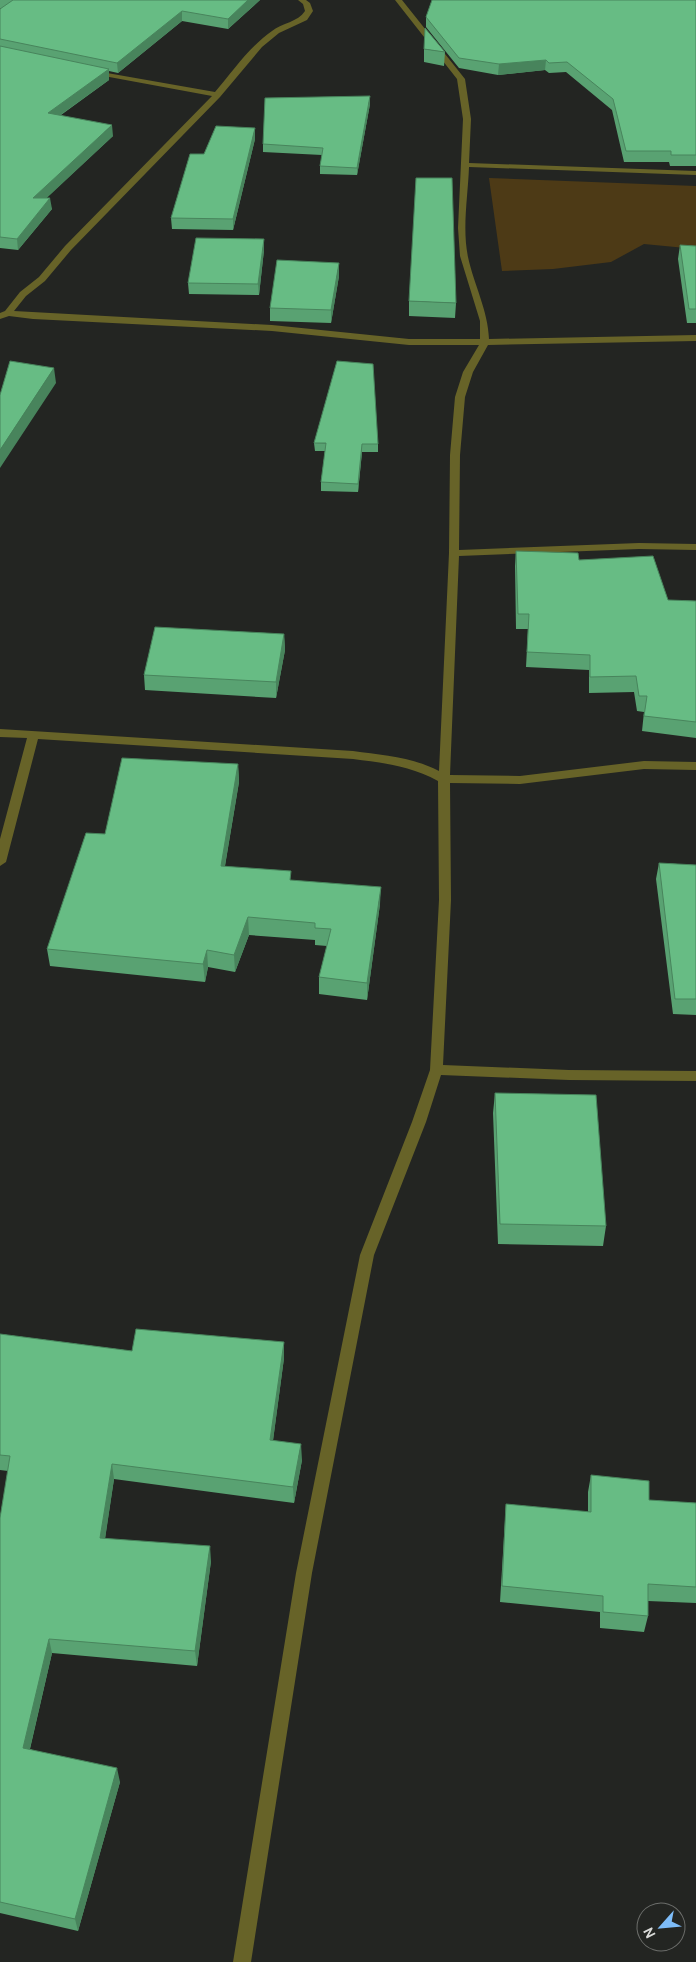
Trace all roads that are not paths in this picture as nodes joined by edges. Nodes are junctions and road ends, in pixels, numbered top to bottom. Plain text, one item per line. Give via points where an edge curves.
1 (301, 0) edge
2 (398, 0) edge
3 (85, 70) edge
4 (217, 94) junction
5 (466, 165) junction
6 (696, 173) edge
7 (4, 315) edge
8 (696, 338) edge
9 (485, 342) junction
10 (696, 547) edge
11 (454, 553) junction
12 (0, 733) edge
13 (33, 734) junction
14 (696, 766) edge
15 (444, 779) junction
16 (0, 862) edge
17 (436, 1070) junction
18 (696, 1076) edge
19 (242, 1962) edge

1 - 4 street via 309,12 304,18 276,31 259,45
2 - 5 street via 461,79 467,119
3 - 4 street
4 - 7 street
5 - 6 street
5 - 9 street via 462,228 464,256 484,321
7 - 9 street via 272,328 409,342
8 - 9 street
9 - 11 street via 468,372 460,397 455,455
10 - 11 street
11 - 15 street
12 - 13 street
13 - 15 street via 353,755 399,761
13 - 16 street
14 - 15 street via 644,765 520,780
15 - 17 street via 445,900
17 - 18 street
17 - 19 street via 367,1255 304,1573

